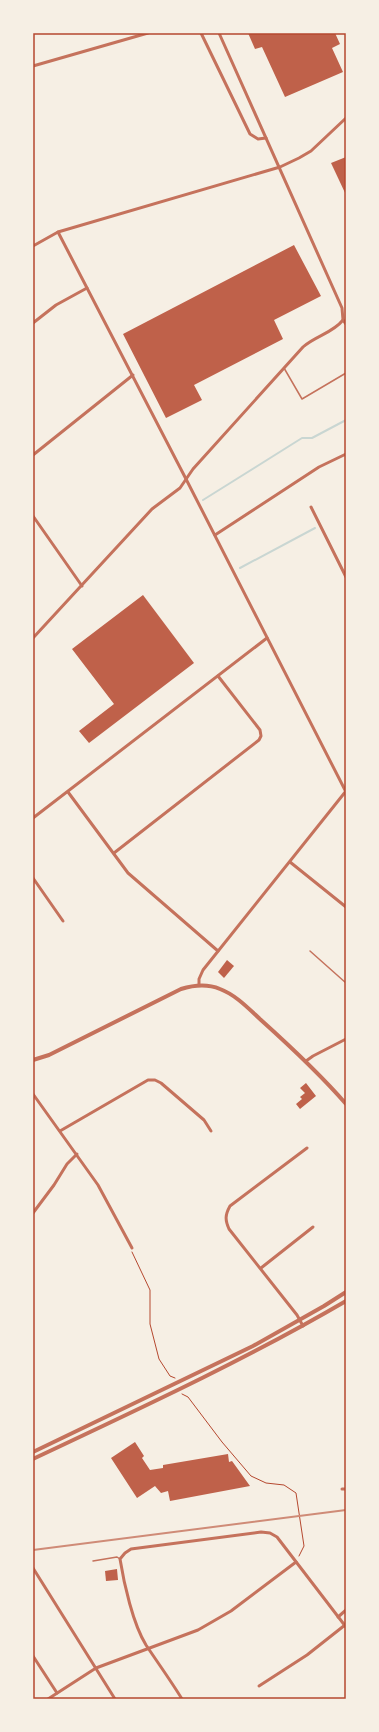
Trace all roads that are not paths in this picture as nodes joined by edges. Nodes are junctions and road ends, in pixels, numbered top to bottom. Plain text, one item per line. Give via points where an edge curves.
1 (148, 33) edge
2 (201, 33) edge
3 (219, 33) edge
4 (33, 66) edge
5 (346, 118) edge
6 (266, 138) junction
7 (280, 167) junction
8 (58, 232) junction
9 (33, 246) edge
10 (87, 288) junction
11 (343, 320) junction
12 (33, 323) edge
13 (346, 324) edge
14 (284, 368) junction
15 (346, 373) edge
16 (133, 375) junction
17 (346, 454) edge
18 (33, 455) edge
19 (186, 479) junction
20 (311, 507) dead end
21 (33, 516) edge
22 (215, 535) junction
23 (346, 577) edge
24 (82, 586) junction
25 (33, 638) edge
26 (267, 638) junction
27 (218, 676) junction
28 (346, 791) edge
29 (68, 792) junction
30 (33, 818) edge
31 (114, 853) junction
32 (290, 862) junction
33 (33, 878) edge
34 (346, 908) edge
35 (63, 921) dead end
36 (218, 951) junction
37 (310, 951) dead end
38 (346, 983) edge
39 (199, 986) junction
40 (346, 1039) edge
41 (33, 1060) edge
42 (306, 1061) junction
43 (33, 1094) edge
44 (346, 1104) edge
45 (60, 1131) junction
46 (211, 1131) dead end
47 (307, 1148) dead end
48 (76, 1154) junction
49 (33, 1213) edge
50 (313, 1228) dead end
51 (132, 1248) road end
52 (261, 1268) junction
53 (346, 1292) edge
54 (346, 1301) edge
55 (300, 1320) junction
56 (303, 1326) junction
57 (33, 1452) edge
58 (33, 1459) edge
59 (120, 1559) junction
60 (93, 1561) dead end
61 (296, 1562) junction
62 (33, 1568) edge
63 (346, 1610) edge
64 (338, 1617) junction
65 (345, 1626) edge
66 (149, 1649) junction
67 (33, 1656) edge
68 (96, 1668) junction
69 (259, 1686) dead end
70 (57, 1693) junction
71 (48, 1699) edge
72 (116, 1699) edge
73 (182, 1699) edge

1 - 4 street
2 - 6 street via 250,134 258,139
3 - 6 street
5 - 7 street via 311,151
6 - 7 street
7 - 8 street
7 - 11 street via 342,308
8 - 9 street
8 - 10 street
10 - 12 street via 56,304
10 - 16 street
11 - 13 street
11 - 14 street via 334,329 309,342
14 - 15 lane via 302,399
14 - 19 street
16 - 18 street
16 - 19 street
17 - 22 street via 319,467
19 - 22 street
19 - 24 street via 180,488 152,509
20 - 23 street
21 - 24 street
22 - 26 street
24 - 25 street
26 - 27 street
26 - 28 street
27 - 29 street
27 - 31 street via 260,730 259,740
28 - 32 street
29 - 30 street
29 - 31 street
31 - 36 street via 128,873
32 - 34 street
32 - 36 street
33 - 35 street
36 - 39 street via 203,970
37 - 38 lane
39 - 41 street via 182,989 49,1055
39 - 42 street via 210,986 229,993
40 - 42 street
42 - 44 street
43 - 45 street
45 - 46 street via 148,1080 155,1080 204,1120
45 - 48 street
47 - 52 street via 230,1206 226,1213 225,1221 229,1229
48 - 49 street
48 - 51 street via 98,1185
50 - 52 street
52 - 55 street
53 - 55 street
54 - 56 street
55 - 56 street
55 - 57 street via 253,1346
56 - 58 street
59 - 60 lane via 117,1557
59 - 61 street via 130,1549 261,1532 277,1537
59 - 66 street via 130,1603
61 - 64 street
61 - 66 street via 231,1611 198,1630
62 - 68 street
63 - 64 street
64 - 65 street
65 - 69 street via 307,1655
66 - 68 street
66 - 73 street
67 - 70 street
68 - 70 street
68 - 72 street
70 - 71 street

